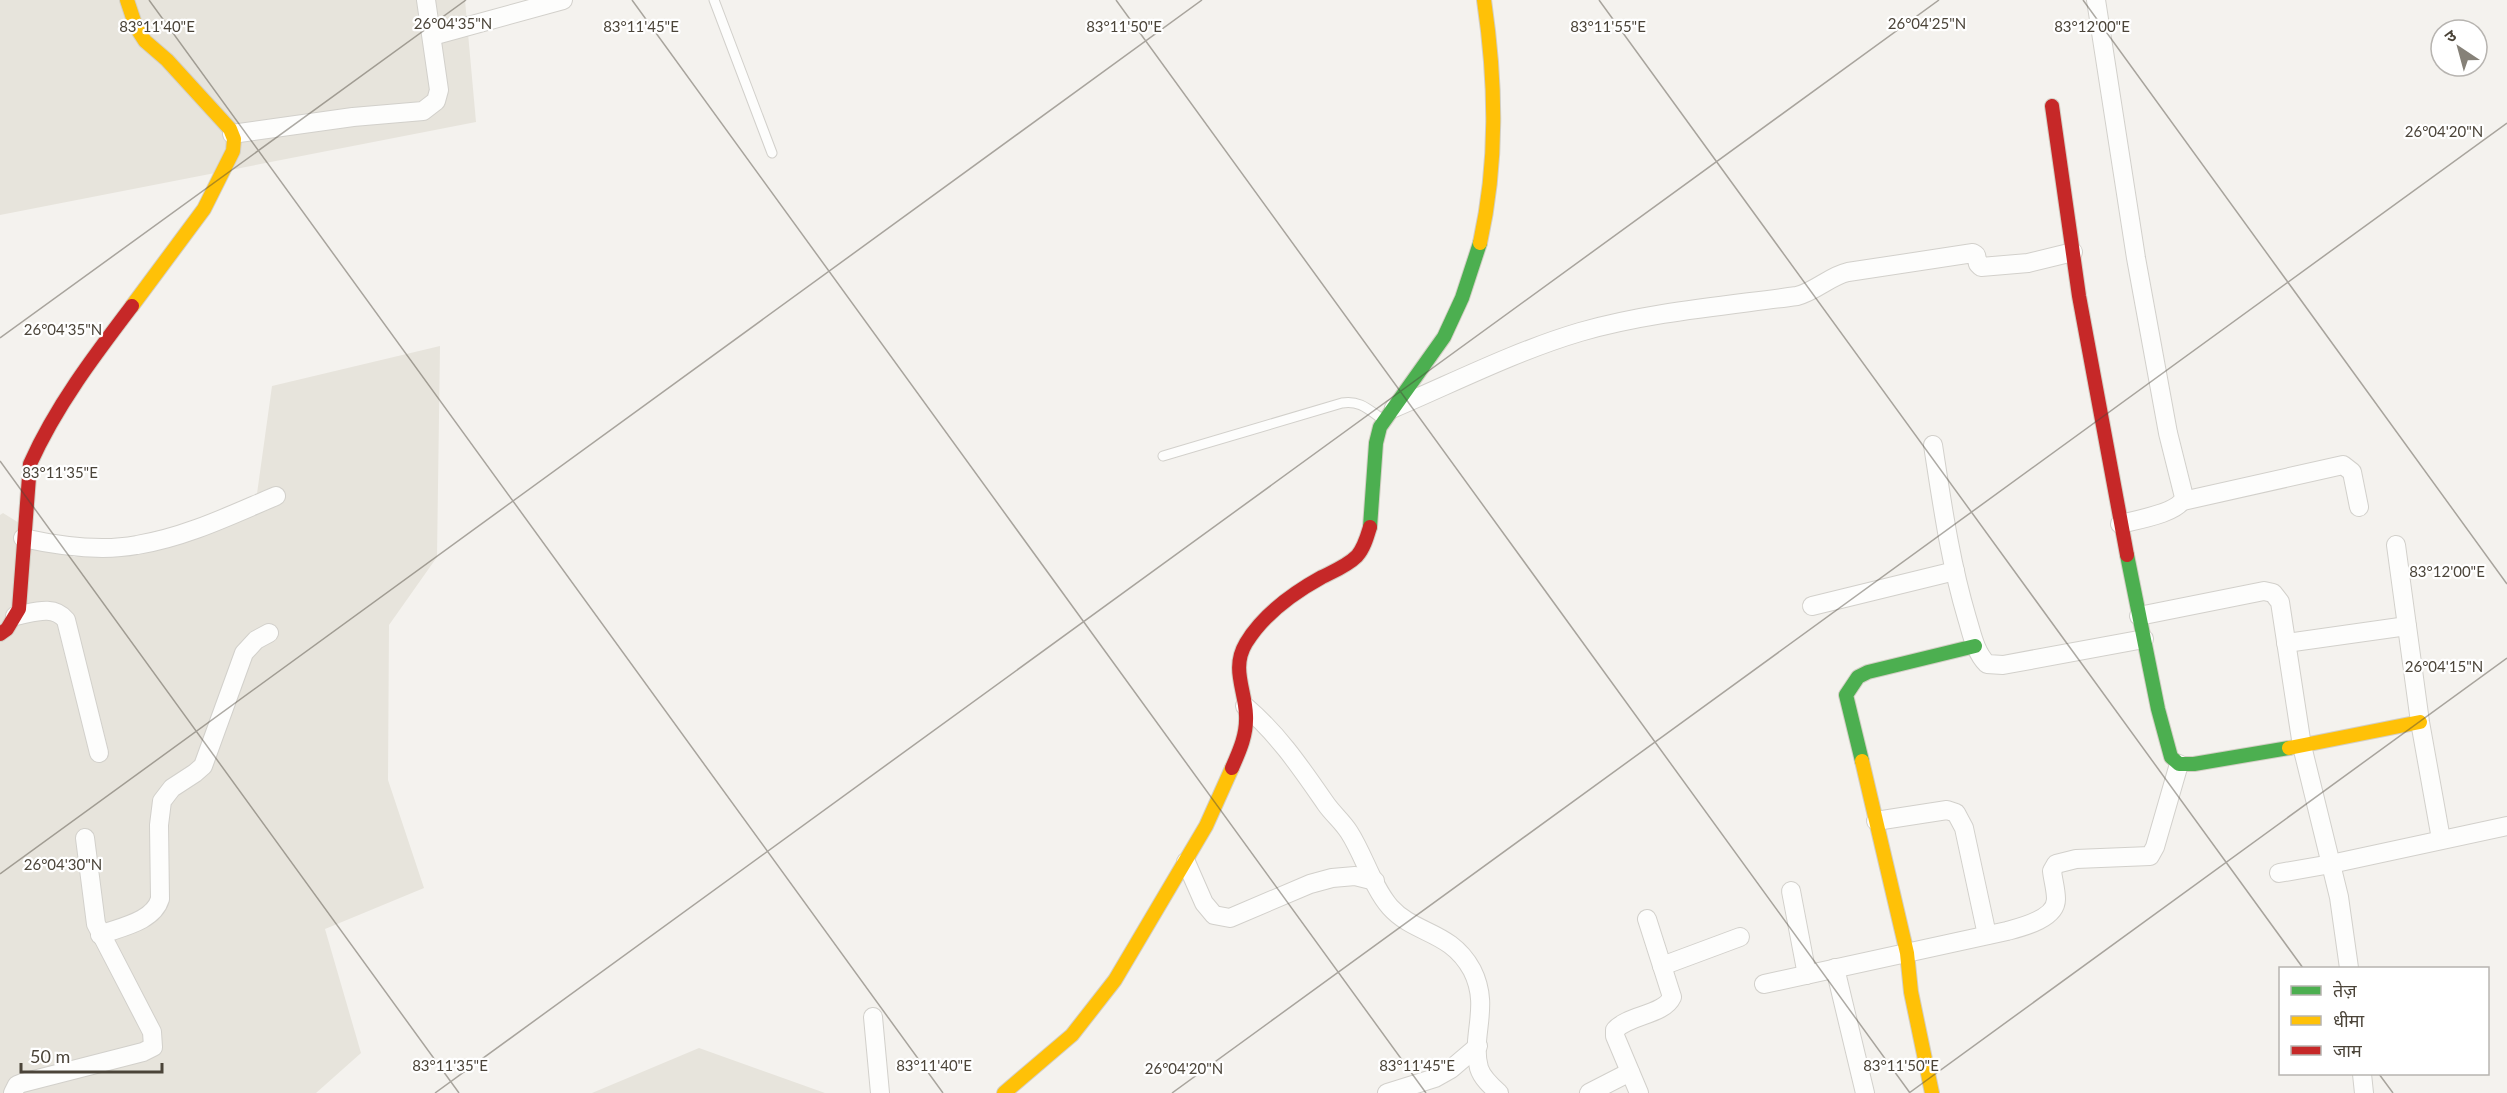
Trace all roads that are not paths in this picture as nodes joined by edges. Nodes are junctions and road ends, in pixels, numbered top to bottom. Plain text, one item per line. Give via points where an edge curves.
1 (127, 0) edge
2 (426, 0) edge
3 (563, 0) edge
4 (714, 0) edge
5 (1484, 0) edge
6 (2096, 0) edge
7 (432, 36) junction
8 (2052, 106) dead end
9 (232, 134) junction
10 (772, 153) dead end
11 (2073, 252) junction
12 (1388, 414) junction
13 (1933, 445) dead end
14 (1163, 456) dead end
15 (276, 496) dead end
16 (2183, 501) junction
17 (2360, 507) dead end
18 (2120, 524) junction
19 (23, 538) junction
20 (2396, 545) dead end
21 (1954, 571) junction
22 (1812, 606) dead end
23 (15, 616) junction
24 (2139, 616) junction
25 (2407, 626) junction
26 (269, 633) dead end
27 (0, 634) edge
28 (2144, 639) junction
29 (2286, 643) junction
30 (1975, 646) junction
31 (1245, 706) junction
32 (2420, 722) junction
33 (2302, 746) junction
34 (99, 753) dead end
35 (2179, 764) junction
36 (1876, 821) junction
37 (2507, 826) edge
38 (85, 838) dead end
39 (2441, 839) junction
40 (1186, 862) junction
41 (2331, 864) junction
42 (2279, 873) dead end
43 (1375, 881) junction
44 (1791, 891) dead end
45 (1647, 920) dead end
46 (100, 935) junction
47 (1987, 935) junction
48 (1740, 938) dead end
49 (1907, 953) junction
50 (1662, 966) junction
51 (2349, 967) edge
52 (1835, 968) junction
53 (1807, 975) junction
54 (1764, 984) dead end
55 (873, 1017) dead end
56 (1478, 1046) junction
57 (1630, 1072) junction
58 (2362, 1075) edge
59 (13, 1093) edge
60 (880, 1093) edge
61 (1004, 1093) edge
62 (1387, 1093) edge
63 (1498, 1093) edge
64 (1589, 1093) edge
65 (1640, 1093) edge
66 (1865, 1093) edge
67 (1932, 1093) edge
68 (2364, 1093) edge

1 - 9 street via 145,41 167,60
2 - 7 street
3 - 7 street
4 - 10 lane
5 - 12 street via 1495,108 1479,243 1458,308 1442,340
6 - 16 street via 2136,258
7 - 9 street via 439,90 429,108 409,114 353,117
8 - 11 street
9 - 19 street via 233,151 204,208 81,373 38,446 30,464
11 - 12 street via 2020,265 1982,267 1973,254 1848,272 1797,296 1610,325 1547,343
11 - 18 street
12 - 14 lane via 1360,404 1342,403
12 - 31 street via 1379,429 1370,523 1361,551 1290,597 1245,646 1238,664
13 - 21 street
15 - 19 street via 180,536 135,546 60,546
16 - 17 street via 2343,465 2352,472
16 - 18 street via 2171,510
18 - 24 street
19 - 23 street via 20,598
20 - 25 street
21 - 22 street
21 - 30 street
23 - 27 street
23 - 34 street via 51,609 66,620
24 - 28 street
24 - 29 street via 2270,590 2280,602
25 - 29 street
25 - 32 street
26 - 46 street via 244,653 202,766 172,788 162,801 157,908 145,918
28 - 30 street via 1995,666 1981,658
28 - 35 street via 2171,757
29 - 33 street
30 - 36 street via 1868,672 1851,685 1846,694 1848,707
31 - 40 street via 1242,746
31 - 43 street via 1294,756 1350,833
32 - 33 street
32 - 39 street
33 - 35 street
33 - 41 street
35 - 47 street via 2150,856 2076,859 2056,864 2052,871 2056,901 2053,909 2030,924
36 - 47 street via 1947,810 1956,813 1964,828
36 - 49 street
37 - 39 street
38 - 46 street
39 - 41 street
40 - 43 street via 1204,903 1214,915 1230,918 1332,878 1355,876
40 - 61 street via 1110,987 1072,1035
41 - 42 street
41 - 51 street
43 - 56 street via 1389,906 1450,944 1471,969 1481,1003
44 - 53 street
45 - 50 street
46 - 59 street via 152,1032 153,1047 22,1083
47 - 49 street
48 - 50 street
49 - 52 street
49 - 67 street
50 - 57 street via 1670,1001 1615,1030
52 - 53 street
52 - 66 street
53 - 54 street
55 - 60 street
56 - 62 street via 1435,1078
56 - 63 street via 1479,1068
57 - 64 street
57 - 65 street
58 - 68 street

